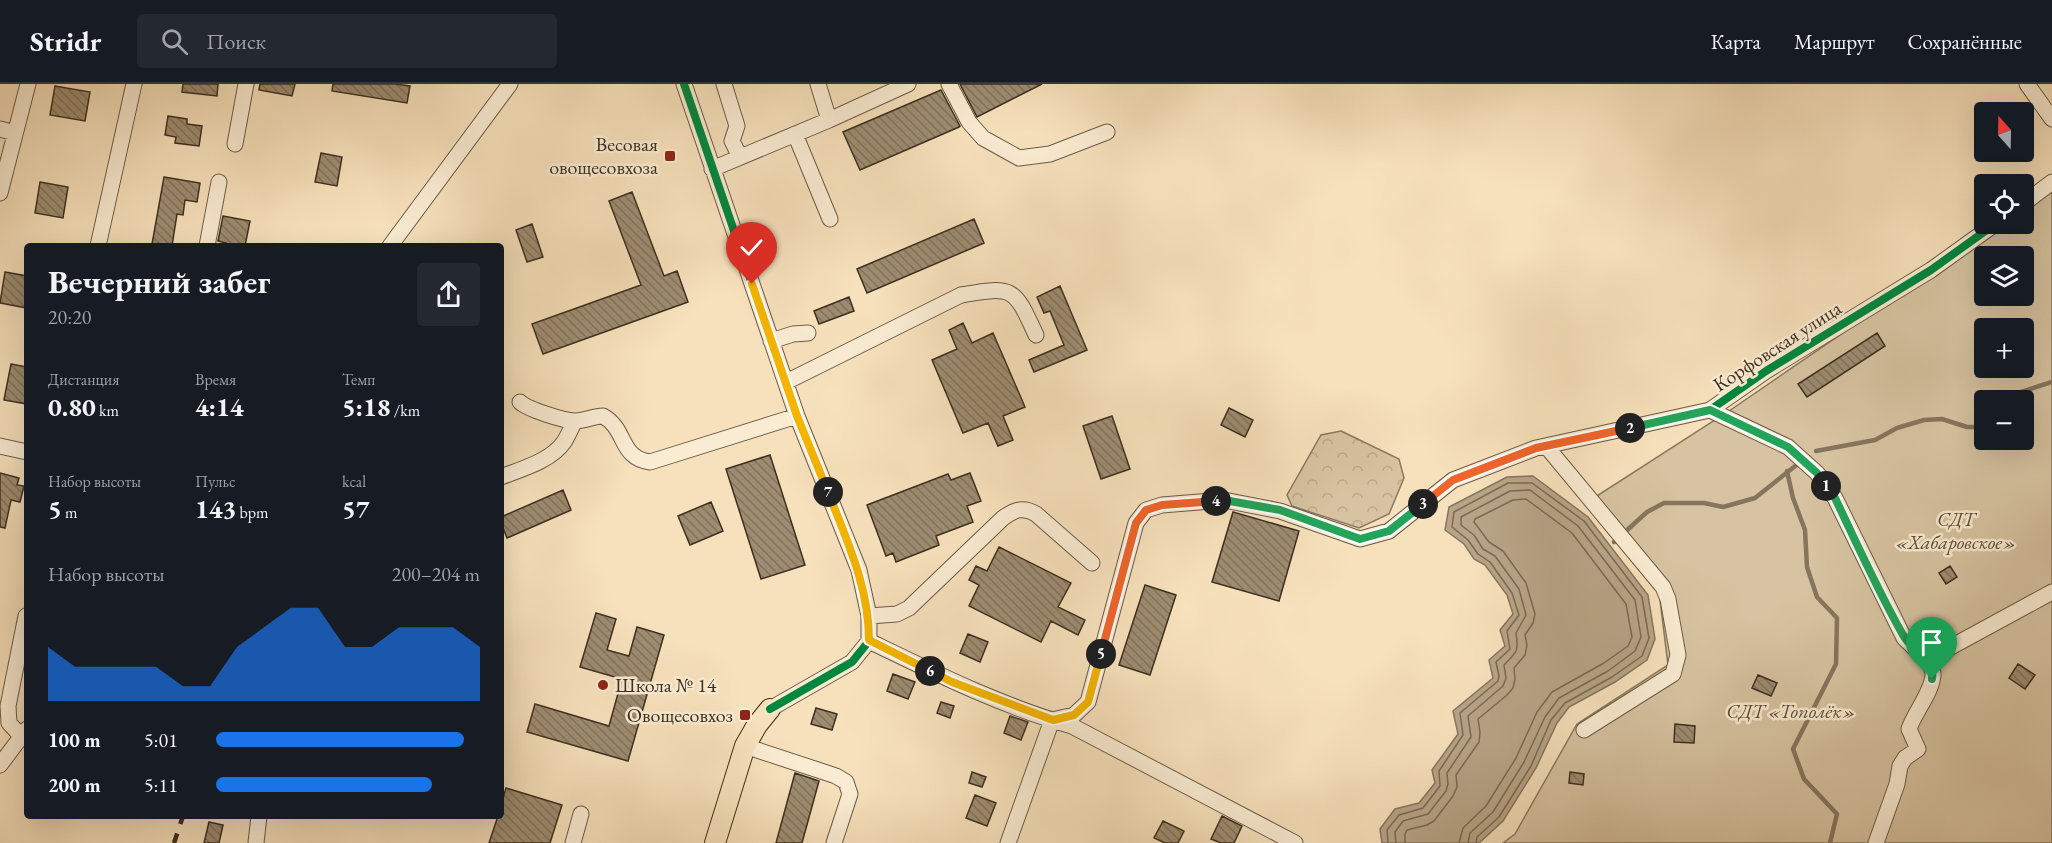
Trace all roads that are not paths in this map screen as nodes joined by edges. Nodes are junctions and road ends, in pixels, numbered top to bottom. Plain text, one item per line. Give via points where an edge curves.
1 (28, 84) edge
2 (134, 84) edge
3 (246, 84) edge
4 (510, 84) edge
5 (684, 84) edge
6 (724, 84) edge
7 (818, 84) edge
8 (908, 84) edge
9 (949, 84) edge
10 (2026, 84) edge
11 (2052, 119) edge
12 (830, 120) junction
13 (0, 129) edge
14 (1107, 132) dead end
15 (15, 133) junction
16 (795, 134) junction
17 (235, 144) dead end
18 (740, 157) junction
19 (712, 169) junction
20 (219, 182) dead end
21 (2052, 182) edge
22 (0, 193) edge
23 (2034, 196) edge
24 (830, 219) dead end
25 (1981, 234) edge
26 (99, 243) edge
27 (208, 243) edge
28 (392, 243) edge
29 (808, 333) dead end
30 (1036, 335) dead end
31 (771, 341) junction
32 (786, 382) junction
33 (520, 402) dead end
34 (1710, 410) junction
35 (797, 416) junction
36 (575, 421) junction
37 (0, 446) edge
38 (1546, 446) junction
39 (24, 451) edge
40 (504, 476) edge
41 (1092, 563) dead end
42 (2052, 592) edge
43 (869, 616) junction
44 (24, 626) edge
45 (869, 640) junction
46 (1927, 660) junction
47 (770, 709) joint
48 (1053, 720) junction
49 (1584, 730) dead end
50 (24, 733) edge
51 (745, 746) junction
52 (0, 765) edge
53 (580, 814) dead end
54 (259, 819) edge
55 (256, 843) edge
56 (573, 843) edge
57 (715, 843) edge
58 (834, 843) edge
59 (1008, 843) edge
60 (1295, 843) edge
61 (1876, 843) edge

1 - 15 street
2 - 26 street
3 - 17 street
4 - 28 street
5 - 19 street
6 - 18 street via 737,126 732,141
7 - 12 street
8 - 12 street
9 - 14 street via 969,122 983,138 1019,158 1050,154
10 - 11 street
12 - 16 street
13 - 15 street
15 - 22 street
16 - 18 street
16 - 24 street
18 - 19 street
19 - 31 street
20 - 27 street
21 - 23 street
25 - 34 street, Корфовская улица
29 - 31 street
30 - 32 street via 1020,301 1008,291 961,295
31 - 32 street
32 - 35 street
33 - 36 street via 531,409
34 - 38 street, Корфовская улица
34 - 46 street via 1788,447 1817,473 1835,498 1904,638
35 - 36 street via 650,462 632,456 610,419 591,416
35 - 43 street via 859,570
36 - 40 street via 558,450
37 - 39 street
38 - 48 street, Корфовская улица via 1453,480 1389,531 1360,539 1280,510 1224,500 1146,510 1136,523 1088,702 1074,715
38 - 49 street via 1663,587 1678,655 1673,674
41 - 43 street via 1036,514 1021,509 1003,518 909,608 897,614
42 - 46 street
43 - 45 street
44 - 50 street via 8,706 9,723
45 - 47 street via 852,662
45 - 48 street via 952,682
46 - 61 street via 1932,679 1909,729 1918,749 1900,766
47 - 51 main road
48 - 59 street
48 - 60 street via 1072,726
50 - 52 street
51 - 57 main road
51 - 58 street via 846,782 850,794
53 - 56 street
54 - 55 street

